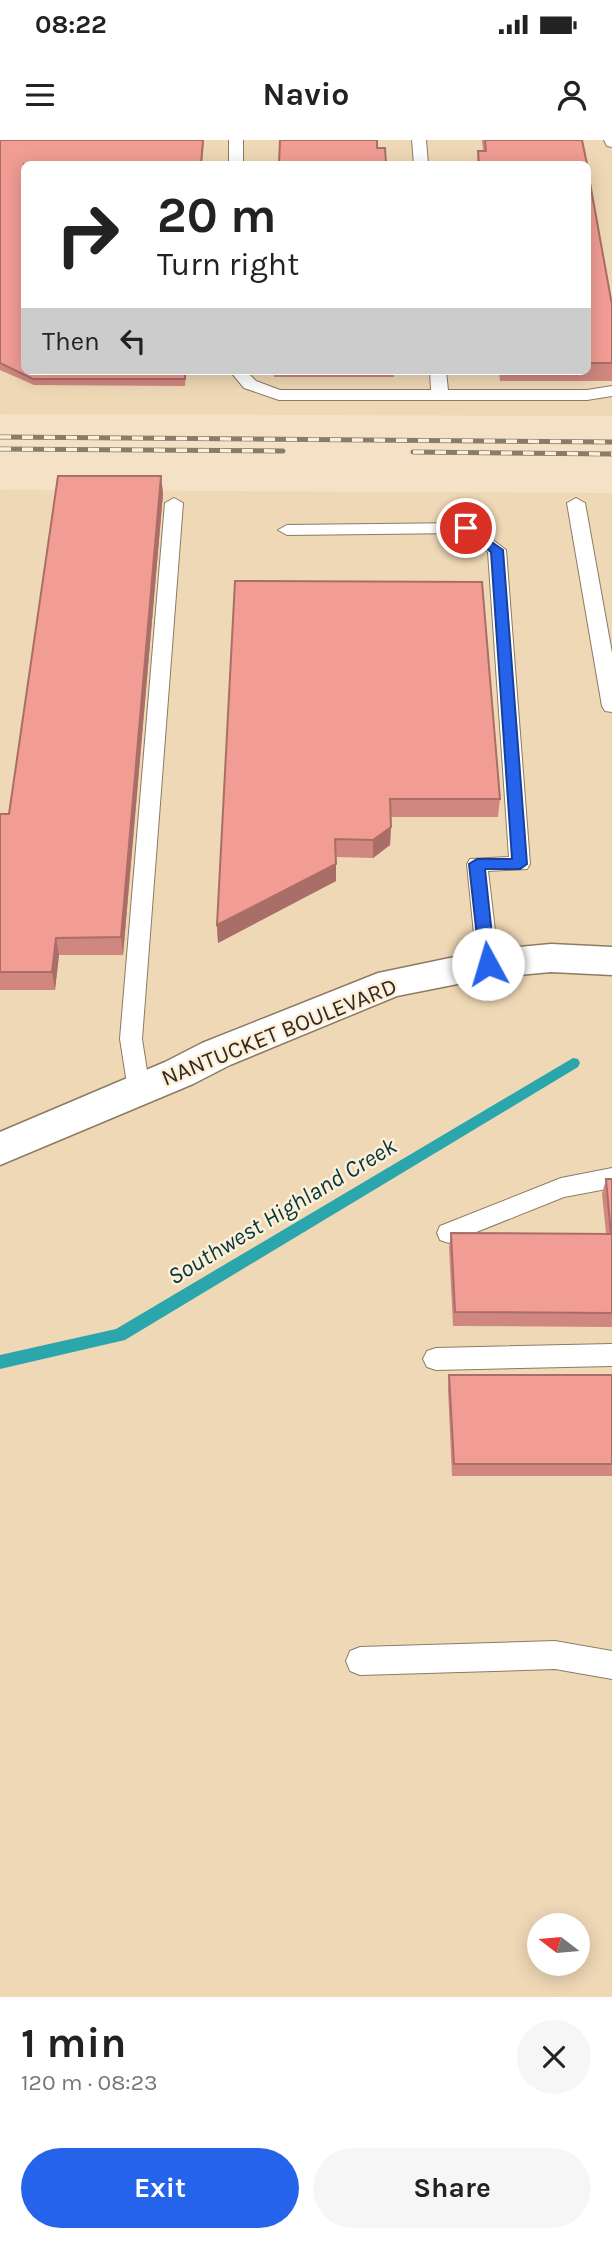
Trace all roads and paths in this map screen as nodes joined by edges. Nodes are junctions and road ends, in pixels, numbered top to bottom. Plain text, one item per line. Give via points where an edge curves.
1 (236, 140) edge
2 (419, 140) edge
3 (236, 161) edge
4 (421, 161) edge
5 (240, 375) edge
6 (438, 375) edge
7 (612, 391) edge
8 (440, 395) junction
9 (174, 503) dead end
10 (576, 503) dead end
11 (287, 530) dead end
12 (612, 706) edge
13 (612, 961) edge
14 (488, 964) junction
15 (139, 1090) junction
16 (0, 1149) edge
17 (612, 1178) edge
18 (449, 1233) edge
19 (612, 1355) edge
20 (436, 1359) dead end
21 (360, 1661) dead end
22 (612, 1665) edge

1 - 3 lane
2 - 4 lane
5 - 8 lane via 256,389 279,395
6 - 8 lane
7 - 8 lane
9 - 15 lane via 131,1039
10 - 12 lane
11 - 14 lane via 466,528 497,550 520,864 477,864
13 - 14 street, NANTUCKET BOULEVARD via 551,958
14 - 15 street, NANTUCKET BOULEVARD via 391,983
15 - 16 street, NANTUCKET BOULEVARD
17 - 18 lane via 561,1188
19 - 20 lane
21 - 22 lane via 555,1655

